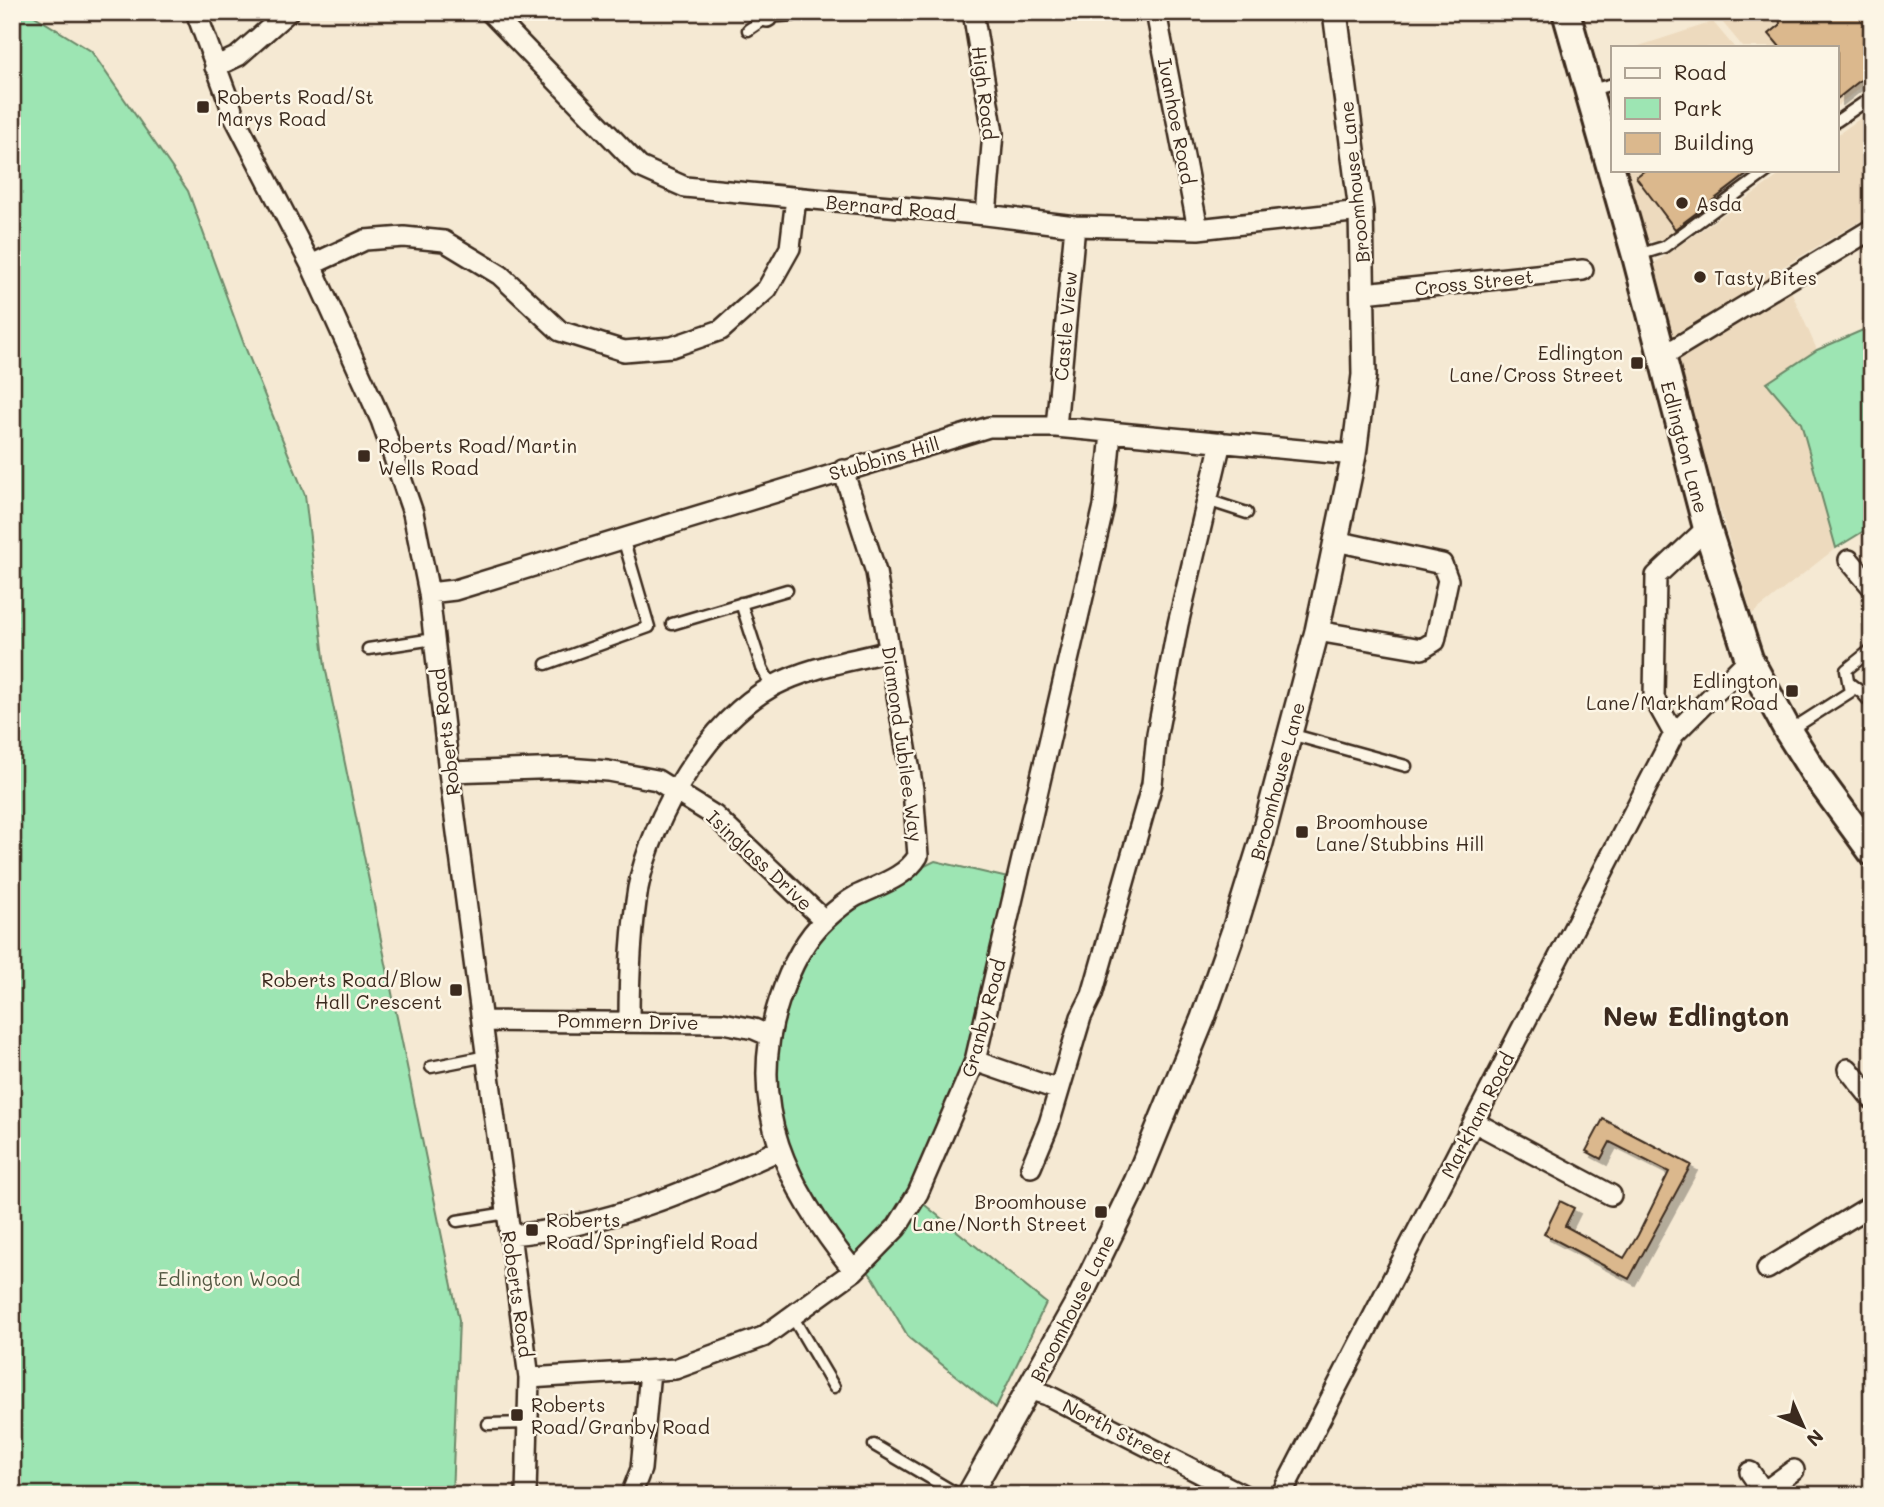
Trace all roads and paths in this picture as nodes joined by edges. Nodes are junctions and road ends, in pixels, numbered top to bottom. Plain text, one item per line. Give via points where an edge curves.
1 (196, 12) edge
2 (288, 12) edge
3 (973, 12) edge
4 (1156, 12) edge
5 (1335, 12) edge
6 (1566, 12) edge
7 (499, 15) edge
8 (766, 15) edge
9 (794, 15) dead end
10 (748, 30) dead end
11 (215, 67) junction
12 (1600, 87) edge
13 (1872, 97) edge
14 (1839, 120) edge
15 (1611, 139) edge
16 (1618, 172) edge
17 (1766, 172) edge
18 (796, 198) junction
19 (1361, 211) junction
20 (986, 215) junction
21 (1075, 226) junction
22 (1198, 229) junction
23 (1872, 229) edge
24 (1636, 256) junction
25 (311, 265) junction
26 (1583, 270) dead end
27 (1364, 293) junction
28 (1661, 357) junction
29 (1056, 426) junction
30 (1111, 433) junction
31 (1221, 442) junction
32 (1353, 454) junction
33 (843, 470) junction
34 (1208, 500) junction
35 (1247, 513) dead end
36 (1707, 528) junction
37 (623, 537) junction
38 (1336, 541) junction
39 (1849, 560) dead end
40 (1872, 587) edge
41 (787, 590) dead end
42 (429, 593) junction
43 (741, 603) junction
44 (672, 624) dead end
45 (1317, 631) junction
46 (434, 639) junction
47 (368, 649) dead end
48 (1872, 649) edge
49 (890, 651) junction
50 (1749, 659) junction
51 (546, 664) dead end
52 (1849, 683) junction
53 (772, 687) junction
54 (1872, 705) edge
55 (1788, 731) junction
56 (1290, 734) junction
57 (1674, 734) junction
58 (1406, 766) dead end
59 (449, 772) junction
60 (677, 790) junction
61 (1872, 852) edge
62 (824, 920) junction
63 (629, 1020) junction
64 (484, 1021) junction
65 (770, 1036) junction
66 (487, 1056) junction
67 (975, 1061) junction
68 (431, 1067) dead end
69 (1848, 1069) dead end
70 (1059, 1090) junction
71 (1872, 1099) edge
72 (1474, 1122) junction
73 (779, 1150) junction
74 (1031, 1167) dead end
75 (1611, 1195) dead end
76 (1872, 1205) edge
77 (507, 1213) junction
78 (457, 1221) dead end
79 (510, 1235) junction
80 (1767, 1269) dead end
81 (854, 1271) junction
82 (792, 1316) junction
83 (650, 1371) junction
84 (529, 1378) junction
85 (834, 1387) dead end
86 (1030, 1390) junction
87 (529, 1423) junction
88 (488, 1424) dead end
89 (874, 1445) dead end
90 (1794, 1470) dead end
91 (1750, 1472) dead end
92 (1765, 1493) edge
93 (526, 1495) edge
94 (631, 1495) edge
95 (959, 1495) edge
96 (970, 1495) edge
97 (1243, 1495) edge
98 (1281, 1495) edge

1 - 11 street, Roberts Road
2 - 11 street via 238,56
3 - 20 street, High Road via 993,133
4 - 22 street, Ivanhoe Road
5 - 19 street, Broomhouse Lane
6 - 12 main road, Edlington Lane
7 - 18 street, Bernard Road via 640,167 685,187
8 - 9 lane
8 - 10 lane
11 - 25 street, Roberts Road via 235,118
12 - 15 main road, Edlington Lane
13 - 14 lane
16 - 24 main road, Edlington Lane
17 - 24 lane via 1664,247
18 - 20 street, Bernard Road
18 - 25 street via 790,248 766,289 721,330 672,347 624,351 560,331 500,275 444,241 365,240
19 - 22 street, Bernard Road
19 - 27 street, Broomhouse Lane
20 - 21 street, Bernard Road
21 - 22 street, Bernard Road
21 - 29 street, Castle View
23 - 28 street
24 - 28 main road, Edlington Lane
25 - 42 street, Roberts Road via 381,420 413,513
26 - 27 street, Cross Street
27 - 32 street, Broomhouse Lane via 1364,375
28 - 36 main road, Edlington Lane
29 - 30 street, Stubbins Hill
29 - 33 street, Stubbins Hill via 989,427
30 - 31 street, Stubbins Hill
30 - 67 street, Granby Road via 1104,506
31 - 32 street, Stubbins Hill
31 - 34 street
32 - 38 street, Broomhouse Lane
33 - 37 street, Stubbins Hill
33 - 49 street, Diamond Jubilee Way via 876,572
34 - 35 lane
34 - 70 street via 1178,624 1152,784 1092,995
36 - 50 main road, Edlington Lane
36 - 57 street via 1656,576 1654,698
37 - 42 street, Stubbins Hill via 454,590
37 - 51 lane via 649,628
38 - 45 street, Broomhouse Lane
38 - 45 street via 1442,564 1448,580 1435,641 1422,649
39 - 40 street
41 - 43 lane
42 - 46 street, Roberts Road
43 - 44 lane
43 - 53 lane
45 - 56 street, Broomhouse Lane
46 - 47 lane
46 - 59 street, Roberts Road
48 - 52 lane via 1846,670
49 - 53 street via 805,671
49 - 62 street, Diamond Jubilee Way via 914,789 918,856 905,873 854,897
50 - 55 main road, Edlington Lane
50 - 57 street, Markham Road
52 - 54 lane
52 - 55 lane via 1850,691
53 - 60 street via 736,711 706,743
55 - 61 main road, Edlington Lane
56 - 58 lane
56 - 86 street, Broomhouse Lane via 1246,893 1203,1018 1136,1182
57 - 72 street, Markham Road
59 - 60 street, Isinglass Drive via 608,771 657,780
59 - 64 street, Roberts Road
60 - 62 street, Isinglass Drive via 715,816
60 - 63 street via 639,886
62 - 65 street, Diamond Jubilee Way via 791,970
63 - 64 street, Pommern Drive
63 - 65 street, Pommern Drive via 723,1023
64 - 66 street, Roberts Road
65 - 73 street, Diamond Jubilee Way via 767,1099
66 - 68 lane
66 - 77 street, Roberts Road
67 - 70 street
67 - 81 street, Granby Road via 918,1193 897,1227
69 - 71 street
70 - 74 street
72 - 75 street
72 - 98 street, Markham Road
73 - 79 street via 641,1208 557,1230
73 - 81 street, Diamond Jubilee Way via 809,1209
76 - 80 street
77 - 78 lane
77 - 79 street, Roberts Road
79 - 84 street, Roberts Road
81 - 82 street, Granby Road
82 - 83 street, Granby Road via 763,1337 675,1369
82 - 85 lane
83 - 84 street, Granby Road
83 - 94 street via 641,1469
84 - 87 street, Roberts Road
86 - 96 street, Broomhouse Lane
86 - 97 street, North Street
87 - 88 lane
87 - 93 street, Roberts Road
89 - 95 lane
90 - 92 street
91 - 92 street

